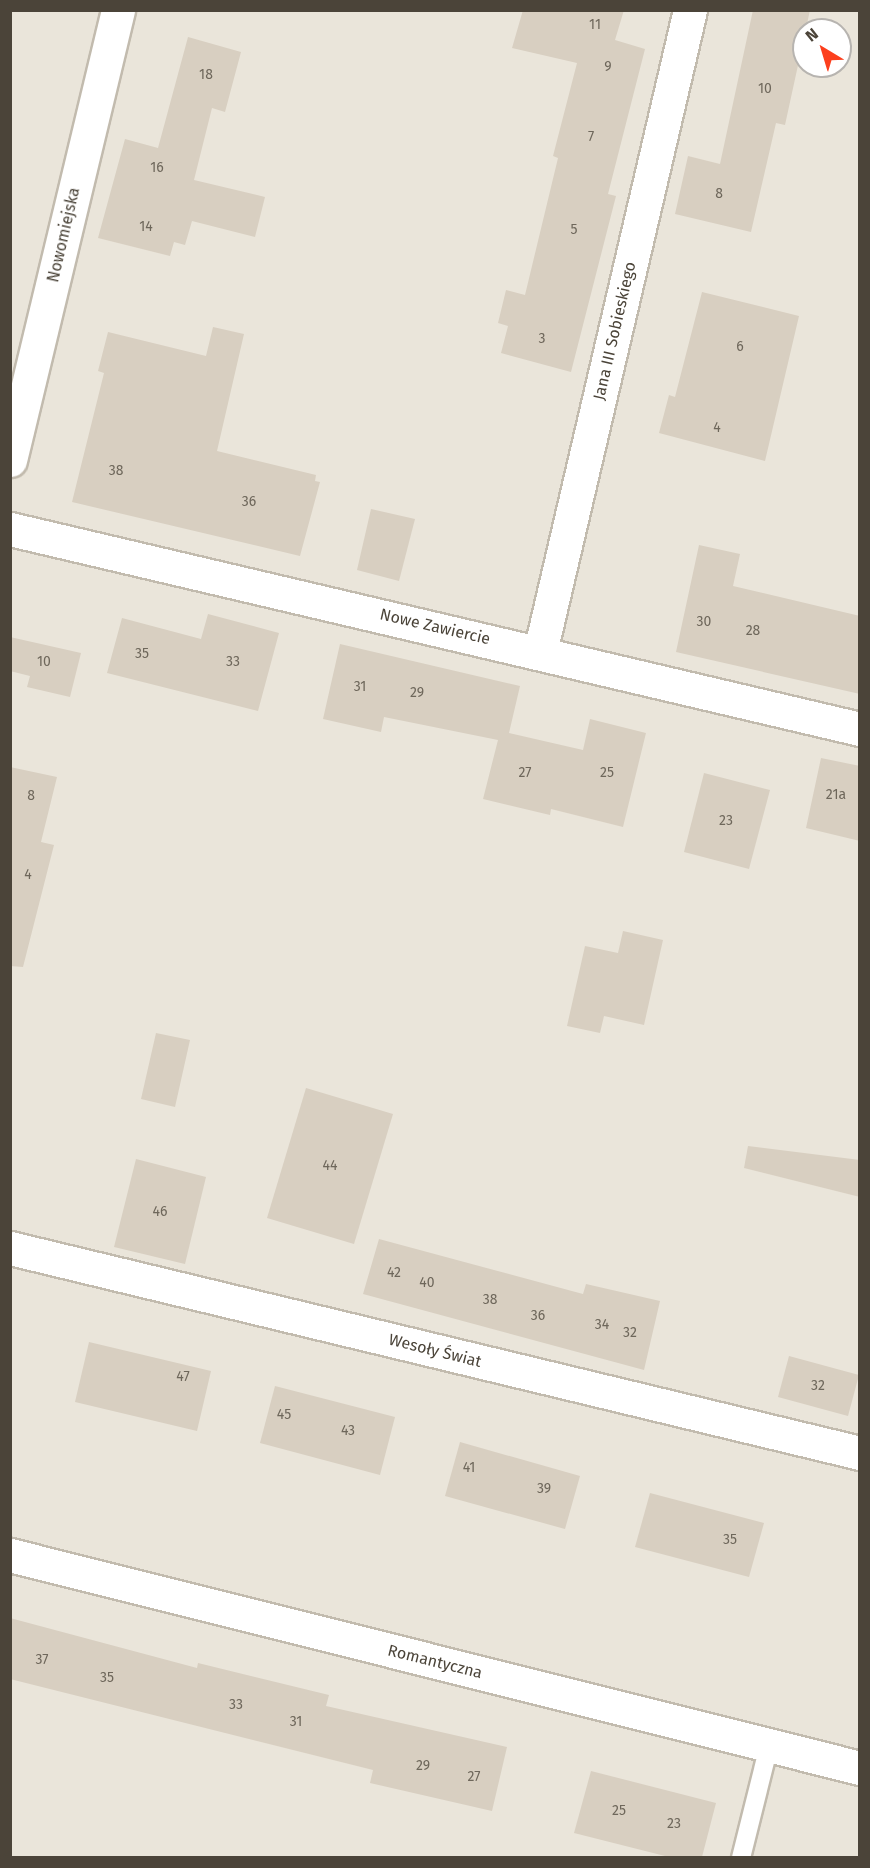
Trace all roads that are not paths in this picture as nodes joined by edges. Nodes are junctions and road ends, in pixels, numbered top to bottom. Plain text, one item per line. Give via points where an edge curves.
1 (118, 10) edge
2 (690, 10) edge
3 (10, 460) edge
4 (10, 529) edge
5 (540, 652) junction
6 (860, 729) edge
7 (10, 1248) edge
8 (860, 1453) edge
9 (10, 1555) edge
10 (769, 1746) junction
11 (860, 1767) edge
12 (741, 1857) edge

1 - 3 street, Nowomiejska
2 - 5 street, Jana III Sobieskiego
4 - 5 street, Nowe Zawiercie
5 - 6 street, Nowe Zawiercie
7 - 8 street, Wesoły Świat
9 - 10 street, Romantyczna
10 - 11 street, Romantyczna
10 - 12 lane

